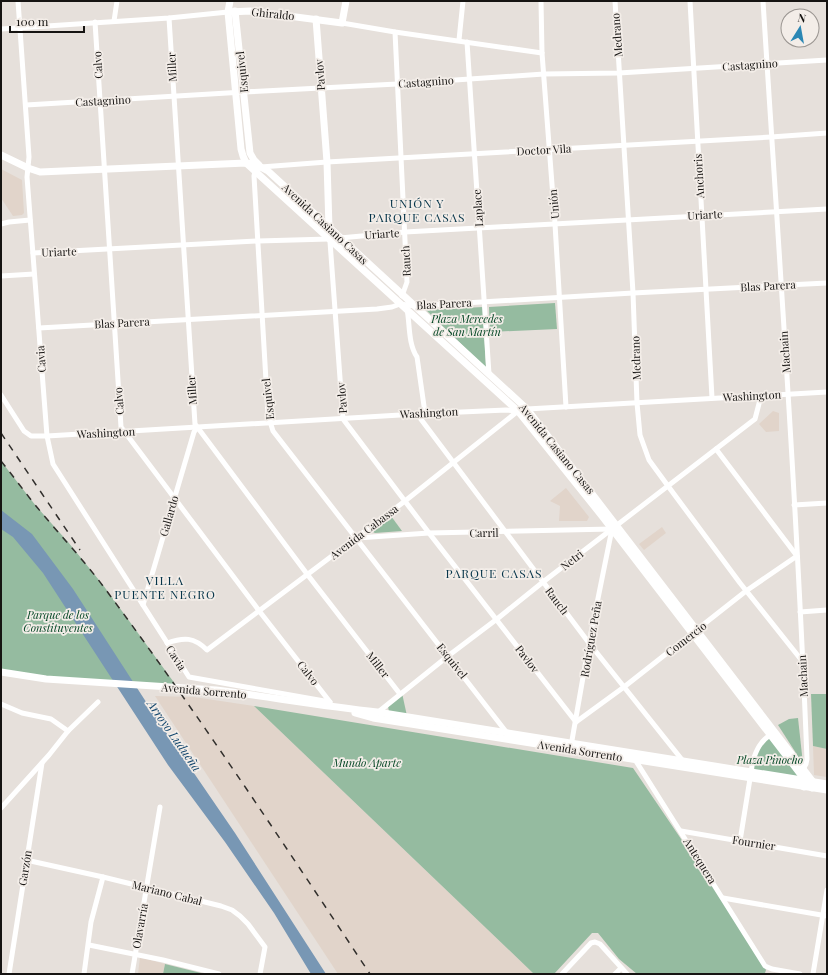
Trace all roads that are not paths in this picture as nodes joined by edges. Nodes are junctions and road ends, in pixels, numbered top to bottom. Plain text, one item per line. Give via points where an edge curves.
1 (18, 1) edge
2 (117, 1) edge
3 (230, 1) edge
4 (346, 1) edge
5 (463, 1) edge
6 (541, 1) edge
7 (615, 1) edge
8 (690, 1) edge
9 (763, 1) edge
10 (232, 11) junction
11 (169, 18) junction
12 (316, 19) junction
13 (114, 21) junction
14 (95, 22) junction
15 (342, 23) junction
16 (20, 28) junction
17 (1, 29) edge
18 (394, 32) junction
19 (459, 40) junction
20 (467, 42) junction
21 (542, 53) junction
22 (827, 60) edge
23 (767, 64) junction
24 (693, 68) junction
25 (619, 73) junction
26 (544, 74) junction
27 (470, 80) junction
28 (397, 84) junction
29 (321, 87) junction
30 (240, 92) junction
31 (173, 96) junction
32 (100, 101) junction
33 (26, 105) junction
34 (827, 132) edge
35 (771, 137) junction
36 (697, 141) junction
37 (624, 145) junction
38 (549, 149) junction
39 (475, 154) junction
40 (1, 155) edge
41 (401, 158) junction
42 (326, 162) junction
43 (246, 163) junction
44 (178, 166) junction
45 (28, 168) junction
46 (104, 169) junction
47 (258, 169) junction
48 (827, 209) edge
49 (776, 212) junction
50 (701, 215) junction
51 (30, 220) junction
52 (628, 220) junction
53 (1, 224) edge
54 (555, 224) junction
55 (329, 228) junction
56 (480, 229) junction
57 (404, 232) junction
58 (339, 237) junction
59 (329, 239) junction
60 (258, 241) junction
61 (184, 245) junction
62 (109, 250) junction
63 (33, 253) junction
64 (34, 274) junction
65 (1, 276) edge
66 (827, 283) edge
67 (781, 285) junction
68 (705, 289) junction
69 (633, 293) junction
70 (402, 295) junction
71 (559, 298) junction
72 (484, 302) junction
73 (404, 306) junction
74 (415, 306) junction
75 (335, 311) junction
76 (263, 315) junction
77 (188, 320) junction
78 (114, 324) junction
79 (39, 328) junction
80 (489, 374) junction
81 (827, 392) edge
82 (788, 394) junction
83 (1, 396) edge
84 (761, 396) junction
85 (712, 398) junction
86 (637, 403) junction
87 (566, 407) junction
88 (527, 409) junction
89 (518, 411) junction
90 (425, 413) junction
91 (417, 414) junction
92 (343, 419) junction
93 (270, 423) junction
94 (197, 428) junction
95 (124, 432) junction
96 (47, 436) junction
97 (716, 449) junction
98 (454, 462) junction
99 (668, 486) junction
100 (174, 499) junction
101 (405, 501) junction
102 (827, 503) edge
103 (794, 505) junction
104 (614, 527) junction
105 (506, 532) junction
106 (429, 533) junction
107 (356, 538) junction
108 (797, 556) junction
109 (307, 574) junction
110 (543, 582) junction
111 (746, 591) junction
112 (143, 605) junction
113 (827, 610) edge
114 (260, 612) junction
115 (800, 612) junction
116 (497, 620) junction
117 (695, 632) junction
118 (166, 643) junction
119 (589, 643) junction
120 (448, 656) junction
121 (803, 662) junction
122 (1, 672) edge
123 (624, 687) junction
124 (400, 694) junction
125 (98, 702) dead end
126 (1, 704) edge
127 (332, 704) junction
128 (375, 715) junction
129 (576, 722) junction
130 (68, 731) junction
131 (770, 735) junction
132 (507, 736) junction
133 (571, 746) junction
134 (634, 756) junction
135 (42, 763) junction
136 (682, 764) junction
137 (801, 772) junction
138 (751, 775) junction
139 (804, 784) junction
140 (827, 784) edge
141 (812, 785) junction
142 (827, 790) edge
143 (160, 807) dead end
144 (1, 808) edge
145 (681, 831) junction
146 (740, 841) junction
147 (827, 856) edge
148 (26, 860) junction
149 (103, 877) junction
150 (147, 888) junction
151 (827, 890) edge
152 (723, 898) junction
153 (825, 915) edge
154 (89, 944) junction
155 (135, 953) junction
156 (621, 968) junction
157 (9, 974) edge
158 (84, 974) edge
159 (132, 974) edge
160 (219, 974) edge
161 (260, 974) edge
162 (562, 974) edge
163 (616, 974) edge
164 (627, 974) edge
165 (800, 974) edge
166 (813, 974) edge

1 - 16 street, Cavia
2 - 13 street
3 - 10 main road, Esquivel
4 - 15 main road
5 - 19 street
6 - 21 street, Unión
7 - 25 street, Medrano
8 - 24 street, Anchoris
9 - 23 street, Machain
10 - 11 street, Ghiraldo
10 - 12 main road, Ghiraldo
10 - 30 main road, Esquivel
11 - 13 street, Ghiraldo
11 - 31 street, Miller
12 - 15 main road, Ghiraldo
12 - 29 main road, Pavlov
13 - 14 street, Ghiraldo
14 - 16 street, Ghiraldo
14 - 32 street, Calvo
15 - 18 street, Ghiraldo
16 - 17 street, Ghiraldo
16 - 33 street, Cavia
18 - 19 street, Ghiraldo
18 - 28 street, Rauch
19 - 20 street, Ghiraldo
20 - 21 street, Ghiraldo
20 - 27 street, Laplace
21 - 26 street, Unión
22 - 23 street, Castagnino
23 - 24 street, Castagnino
23 - 35 street, Machain
24 - 25 street, Castagnino
24 - 36 street, Anchoris
25 - 26 street, Castagnino
25 - 37 street, Medrano
26 - 27 street, Castagnino
26 - 38 street, Unión
27 - 28 street, Castagnino
27 - 39 street, Laplace
28 - 29 street, Castagnino
28 - 41 street, Rauch
29 - 30 street, Castagnino
29 - 42 main road, Pavlov
30 - 31 street, Castagnino
30 - 43 main road, Esquivel via 241,149
30 - 47 main road, Esquivel via 250,153
31 - 32 street, Castagnino
31 - 44 street, Miller
32 - 33 street, Castagnino
32 - 46 street, Calvo
33 - 45 street, Cavia via 30,157
34 - 35 street, Doctor Vila
35 - 36 street, Doctor Vila
35 - 49 street, Machain
36 - 37 street, Doctor Vila
36 - 50 street, Anchoris
37 - 38 street, Doctor Vila
37 - 52 street, Medrano
38 - 39 street, Doctor Vila
38 - 54 street, Unión
39 - 41 street, Doctor Vila
39 - 56 street, Laplace
40 - 45 main road
41 - 42 street, Doctor Vila
41 - 57 street, Rauch
42 - 47 street, Doctor Vila
42 - 55 main road, Pavlov
43 - 44 main road
43 - 47 main road, Avenida Casiano Casas
44 - 46 main road
44 - 61 street, Miller
45 - 46 main road via 40,172
45 - 51 street, Cavia
46 - 62 street, Calvo
47 - 55 main road, Avenida Casiano Casas
47 - 59 main road, Avenida Casiano Casas
47 - 60 street, Esquivel via 254,176
48 - 49 street, Uriarte
49 - 50 street, Uriarte
49 - 67 street, Machain
50 - 52 street, Uriarte
50 - 68 street, Anchoris
51 - 53 street
51 - 63 street, Cavia
52 - 54 street, Uriarte
52 - 69 street, Medrano
54 - 56 street, Uriarte
54 - 71 street, Unión
55 - 58 main road, Avenida Casiano Casas
55 - 59 street, Pavlov
56 - 57 street, Uriarte
56 - 72 street, Laplace
57 - 58 street, Uriarte
57 - 70 street, Rauch via 407,282
58 - 59 street, Uriarte
58 - 70 main road, Avenida Casiano Casas
59 - 60 street, Uriarte
59 - 73 main road, Avenida Casiano Casas
59 - 75 street, Pavlov
60 - 61 street, Uriarte
60 - 76 street, Esquivel
61 - 62 street, Uriarte
61 - 77 street, Miller
62 - 63 street, Uriarte
62 - 78 street, Calvo
63 - 64 street, Cavia
64 - 65 street
64 - 79 street, Cavia
66 - 67 street, Blas Parera
67 - 68 street, Blas Parera
67 - 82 street, Machain
68 - 69 street, Blas Parera
68 - 85 street, Anchoris
69 - 71 street, Blas Parera
69 - 86 street, Medrano
70 - 73 street
70 - 74 main road, Avenida Casiano Casas
71 - 72 street, Blas Parera
71 - 87 street, Unión
72 - 74 street, Blas Parera
72 - 80 street, Laplace
73 - 74 street, Blas Parera
73 - 75 street, Blas Parera via 377,310
73 - 89 main road, Avenida Casiano Casas
73 - 90 street via 417,357
74 - 80 main road, Avenida Casiano Casas
75 - 76 street, Blas Parera
75 - 92 street, Pavlov
76 - 77 street, Blas Parera
76 - 93 street, Esquivel
77 - 78 street, Blas Parera
77 - 94 street, Miller
78 - 79 street, Blas Parera
78 - 95 street, Calvo via 121,427
79 - 96 street, Cavia
80 - 88 main road, Avenida Casiano Casas
81 - 82 street, Washington
82 - 84 street, Washington
82 - 103 street, Machain
83 - 96 street, Washington via 24,431 31,436
84 - 85 street, Washington
84 - 97 street, Netri via 755,419
85 - 86 street, Washington
86 - 87 street, Washington
86 - 99 street, Medrano via 640,436 649,460
87 - 88 street, Washington
88 - 89 street, Washington
88 - 104 main road, Avenida Casiano Casas
89 - 90 street, Washington
89 - 98 street, Avenida Cabassa
89 - 104 main road, Avenida Casiano Casas
90 - 91 street, Washington
91 - 92 street, Washington
91 - 98 street, Rauch
92 - 93 street, Washington
92 - 101 street, Pavlov
93 - 94 street, Washington
93 - 107 street, Esquivel via 273,431
94 - 95 street, Washington
94 - 100 street, Gallardo
94 - 109 street, Miller
95 - 96 street, Washington
95 - 100 street, Calvo
96 - 112 street, Cavia via 53,464
97 - 99 street, Netri
97 - 108 street
98 - 101 street, Avenida Cabassa
98 - 105 street, Rauch
99 - 104 street, Netri
99 - 111 street, Medrano
100 - 112 street, Gallardo
100 - 114 street, Calvo
101 - 106 street, Pavlov
101 - 107 street, Avenida Cabassa
102 - 103 street
103 - 108 street, Machain
104 - 105 street, Carril
104 - 110 street, Netri
104 - 117 main road, Avenida Casiano Casas
104 - 119 street, Rodríguez Peña
105 - 106 street, Carril
105 - 110 street, Rauch
106 - 107 street, Carril
106 - 116 street, Pavlov
107 - 109 street, Avenida Cabassa
107 - 120 street, Esquivel
108 - 111 street, Comercio
108 - 115 street, Machain
109 - 114 street, Avenida Cabassa
109 - 124 street, Miller
110 - 116 street, Netri
110 - 119 street, Rauch
111 - 117 street, Comercio
111 - 121 street, Medrano
112 - 118 street, Cavia
113 - 115 street
114 - 118 street, Avenida Cabassa via 208,650 199,642 189,639
114 - 127 street, Calvo
115 - 121 street, Machain
116 - 120 street, Netri
116 - 129 street, Pavlov
117 - 123 street, Comercio
117 - 131 main road, Avenida Casiano Casas
117 - 137 main road, Avenida Casiano Casas
118 - 127 street, Cavia via 189,677
119 - 123 street, Rauch
119 - 129 street, Rodríguez Peña
120 - 124 street, Netri
120 - 132 street, Esquivel
121 - 137 street, Machain via 807,759
122 - 127 main road, Avenida Sorrento via 46,679 240,693
123 - 129 street, Comercio
123 - 136 street, Rauch
124 - 128 street, Netri
125 - 130 street
126 - 130 street via 22,713 51,719
127 - 128 main road, Avenida Sorrento
128 - 132 main road, Avenida Sorrento
129 - 133 street, Rodríguez Peña
130 - 135 street
131 - 137 main road, Avenida Casiano Casas
131 - 138 street via 757,748
132 - 133 main road, Avenida Sorrento
133 - 134 main road, Avenida Sorrento
134 - 136 main road, Avenida Sorrento
134 - 145 street, Antequera
135 - 144 street
135 - 148 street, Garzón
136 - 138 main road, Avenida Sorrento
137 - 139 main road, Avenida Casiano Casas
137 - 141 main road, Avenida Casiano Casas
138 - 139 main road, Avenida Sorrento
138 - 146 street
139 - 141 main road, Avenida Sorrento
140 - 141 main road, Avenida Sorrento
141 - 142 main road, Avenida Sorrento
143 - 150 street, Olavarría
145 - 146 street, Fournier
145 - 152 street, Antequera
146 - 147 street, Fournier
148 - 149 street, Mariano Cabal
148 - 157 street, Garzón
149 - 150 street, Mariano Cabal
149 - 154 street via 91,922
150 - 155 street, Olavarría
150 - 161 street, Mariano Cabal via 221,906 240,916 265,947
151 - 153 street
152 - 153 street
152 - 165 street, Antequera via 768,968
153 - 166 street
154 - 155 street
154 - 158 street
155 - 159 street, Olavarría
155 - 160 street
156 - 162 street via 600,944 595,942 591,943
156 - 163 street
156 - 164 street

